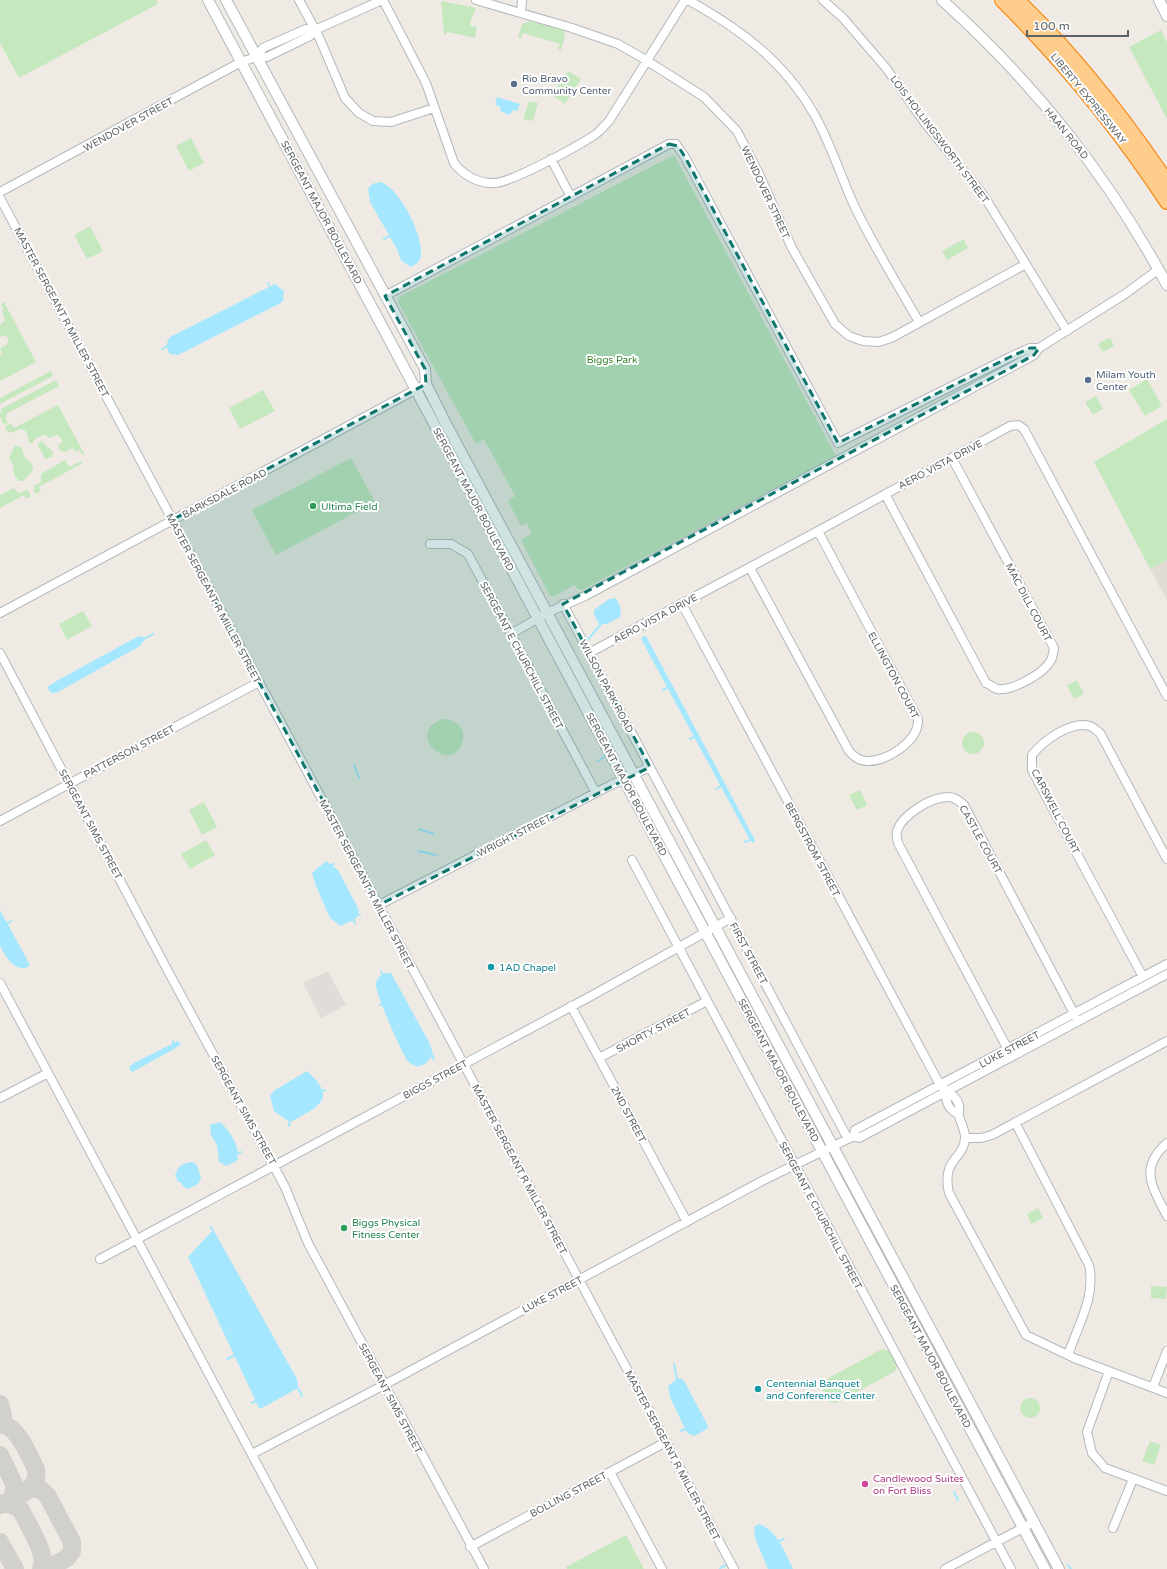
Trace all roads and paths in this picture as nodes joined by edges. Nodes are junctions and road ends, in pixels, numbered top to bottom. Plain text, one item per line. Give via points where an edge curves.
1 (208, 0) edge
2 (226, 0) edge
3 (299, 0) edge
4 (383, 0) edge
5 (476, 0) edge
6 (522, 0) edge
7 (687, 0) edge
8 (823, 0) edge
9 (942, 0) edge
10 (1002, 0) edge
11 (1017, 0) edge
12 (521, 13) junction
13 (316, 30) junction
14 (256, 57) junction
15 (647, 60) junction
16 (241, 62) junction
17 (434, 108) junction
18 (551, 159) junction
19 (1167, 182) edge
20 (0, 192) edge
21 (571, 197) junction
22 (0, 198) edge
23 (1167, 202) edge
24 (1026, 264) junction
25 (1159, 269) junction
26 (1167, 285) edge
27 (386, 296) junction
28 (919, 322) junction
29 (1067, 331) junction
30 (1039, 348) junction
31 (426, 384) junction
32 (415, 390) junction
33 (952, 458) junction
34 (885, 494) junction
35 (172, 520) junction
36 (818, 531) junction
37 (430, 544) dead end
38 (750, 568) junction
39 (563, 604) junction
40 (682, 604) junction
41 (0, 613) edge
42 (542, 616) junction
43 (511, 634) junction
44 (0, 653) edge
45 (589, 653) junction
46 (259, 682) junction
47 (1167, 696) edge
48 (650, 767) junction
49 (629, 777) junction
50 (69, 783) junction
51 (596, 793) junction
52 (0, 821) edge
53 (1167, 859) edge
54 (632, 860) dead end
55 (379, 905) junction
56 (731, 918) junction
57 (714, 927) junction
58 (705, 932) junction
59 (678, 946) junction
60 (1167, 964) edge
61 (1167, 974) edge
62 (1143, 977) junction
63 (0, 983) edge
64 (707, 1001) junction
65 (572, 1006) junction
66 (1076, 1017) junction
67 (1167, 1041) edge
68 (1010, 1053) junction
69 (599, 1058) junction
70 (464, 1064) junction
71 (48, 1073) junction
72 (940, 1085) junction
73 (947, 1092) junction
74 (0, 1098) edge
75 (1015, 1122) junction
76 (851, 1137) junction
77 (965, 1138) junction
78 (1167, 1144) edge
79 (833, 1146) junction
80 (822, 1151) junction
81 (794, 1164) junction
82 (274, 1166) junction
83 (1167, 1216) edge
84 (687, 1222) junction
85 (137, 1239) junction
86 (100, 1259) dead end
87 (579, 1279) junction
88 (1167, 1351) edge
89 (1068, 1355) junction
90 (1109, 1371) junction
91 (384, 1385) junction
92 (1153, 1388) junction
93 (1167, 1393) edge
94 (968, 1399) junction
95 (957, 1405) junction
96 (666, 1442) junction
97 (252, 1454) junction
98 (610, 1472) junction
99 (1133, 1478) junction
100 (1167, 1491) edge
101 (1034, 1522) junction
102 (1022, 1528) junction
103 (1113, 1528) dead end
104 (996, 1542) junction
105 (470, 1547) junction
106 (313, 1569) edge
107 (484, 1569) edge
108 (662, 1569) edge
109 (734, 1569) edge
110 (945, 1569) edge
111 (1011, 1569) edge
112 (1044, 1569) edge
113 (1059, 1569) edge

1 - 16 street, SERGEANT MAJOR BOULEVARD
2 - 14 street, SERGEANT MAJOR BOULEVARD
3 - 13 street
4 - 13 street, WENDOVER STREET
4 - 17 street via 426,83
5 - 12 street, WENDOVER STREET
6 - 12 street
7 - 15 street
7 - 28 street via 735,27 767,53 797,87 818,121 854,204
8 - 24 street, LOIS HOLLINGSWORTH STREET via 849,24 886,68 925,123 984,196
9 - 25 street, HAAN ROAD via 989,44 1074,139 1122,207
10 - 23 highway, LIBERTY EXPRESSWAY via 1088,94
11 - 19 highway, LIBERTY EXPRESSWAY via 1070,55 1112,106
12 - 15 street, WENDOVER STREET via 618,44
13 - 14 street, WENDOVER STREET via 310,36 267,57
13 - 17 street via 345,98 359,113 373,121 391,122
14 - 16 street, WENDOVER STREET
14 - 27 street, SERGEANT MAJOR BOULEVARD
15 - 18 street via 609,121 596,134
15 - 28 street, WENDOVER STREET via 704,97 737,131 792,248 835,324 849,336 863,341 879,342
16 - 20 street, WENDOVER STREET
16 - 32 street, SERGEANT MAJOR BOULEVARD
17 - 18 street via 454,163 458,169 476,180 501,183
18 - 21 street
21 - 27 street
21 - 30 street via 669,144 678,146 838,443 1010,357 1030,348
22 - 35 street, MASTER SERGEANT R MILLER STREET
24 - 28 street, WENDOVER STREET
24 - 29 street, LOIS HOLLINGSWORTH STREET
25 - 26 street, HAAN ROAD
25 - 29 street
27 - 31 street, SERGEANT MAJOR BOULEVARD via 424,369
29 - 30 street
30 - 39 street via 1034,355 1007,370 592,592
31 - 32 street, BARKSDALE ROAD
31 - 42 street, SERGEANT MAJOR BOULEVARD
32 - 35 street, BARKSDALE ROAD
32 - 42 street, SERGEANT MAJOR BOULEVARD
33 - 34 street, AERO VISTA DRIVE
33 - 34 street, MAC DILL COURT via 1054,648 1051,660 1028,680 997,689 986,683
33 - 47 street, AERO VISTA DRIVE via 1010,426 1018,425 1024,429
34 - 36 street, AERO VISTA DRIVE
35 - 41 street, BARKSDALE ROAD
35 - 46 street, MASTER SERGEANT R MILLER STREET
36 - 38 street, AERO VISTA DRIVE
36 - 38 street, ELLINGTON COURT via 918,720 918,728 913,738 893,753 868,762 856,758 849,752
37 - 43 street, SERGEANT E CHURCHILL STREET via 451,544 468,554
38 - 40 street, AERO VISTA DRIVE
39 - 42 street
39 - 45 street, WILSON PARK ROAD
40 - 45 street, AERO VISTA DRIVE
40 - 72 street, BERGSTROM STREET
42 - 43 street
42 - 49 street, SERGEANT MAJOR BOULEVARD
43 - 51 street, SERGEANT E CHURCHILL STREET
44 - 50 street, SERGEANT SIMS STREET
45 - 48 street, WILSON PARK ROAD
46 - 50 street, PATTERSON STREET
46 - 55 street, MASTER SERGEANT R MILLER STREET
48 - 49 street, WRIGHT STREET
48 - 56 street, FIRST STREET
49 - 51 street, WRIGHT STREET
49 - 57 street, SERGEANT MAJOR BOULEVARD
49 - 58 street, SERGEANT MAJOR BOULEVARD
50 - 52 street, PATTERSON STREET
50 - 82 street, SERGEANT SIMS STREET
51 - 55 street, WRIGHT STREET
53 - 62 street, CARSWELL COURT via 1100,733 1089,726 1072,727 1041,744 1032,755 1032,770
54 - 59 street, SERGEANT E CHURCHILL STREET
55 - 70 street, MASTER SERGEANT R MILLER STREET
56 - 57 street, BIGGS STREET
56 - 76 street, FIRST STREET
57 - 58 street, BIGGS STREET
57 - 79 street, SERGEANT MAJOR BOULEVARD
58 - 59 street, BIGGS STREET
58 - 80 street, SERGEANT MAJOR BOULEVARD
59 - 64 street, SERGEANT E CHURCHILL STREET
59 - 65 street, BIGGS STREET
60 - 62 street, LUKE STREET
61 - 66 street, LUKE STREET
62 - 66 street, LUKE STREET
63 - 71 street
64 - 69 street, SHORTY STREET
64 - 81 street, SERGEANT E CHURCHILL STREET
65 - 69 street, 2ND STREET
65 - 70 street, BIGGS STREET
66 - 68 street, LUKE STREET
66 - 68 street, CASTLE COURT via 964,805 957,799 947,797 922,806 902,821 896,832 898,843
67 - 75 street
68 - 72 street, LUKE STREET
68 - 73 street, LUKE STREET
69 - 84 street, 2ND STREET
70 - 82 street, BIGGS STREET
70 - 87 street, MASTER SERGEANT R MILLER STREET
71 - 74 street
71 - 85 street
72 - 73 street, BERGSTROM STREET
72 - 76 street, LUKE STREET via 855,1130
73 - 76 street, LUKE STREET via 859,1138
73 - 77 street, BERGSTROM STREET via 954,1095 959,1106 958,1114
75 - 77 street via 981,1138
75 - 89 street via 1089,1264 1092,1279 1090,1296
76 - 79 street, LUKE STREET
77 - 89 street via 947,1173 949,1193 1026,1334
78 - 83 street via 1152,1160 1150,1172 1153,1187
79 - 80 street, LUKE STREET
79 - 94 street, SERGEANT MAJOR BOULEVARD
80 - 81 street, LUKE STREET
80 - 95 street, SERGEANT MAJOR BOULEVARD
81 - 84 street, LUKE STREET
81 - 104 street, SERGEANT E CHURCHILL STREET
82 - 85 street, BIGGS STREET
82 - 91 street, SERGEANT SIMS STREET via 308,1243
84 - 87 street, LUKE STREET
85 - 86 street, BIGGS STREET
85 - 97 street
87 - 91 street, LUKE STREET
87 - 96 street, MASTER SERGEANT R MILLER STREET
88 - 92 street
89 - 90 street
90 - 92 street
90 - 99 street via 1087,1432 1088,1443 1092,1453 1105,1468
91 - 97 street, LUKE STREET
91 - 105 street, SERGEANT SIMS STREET
92 - 93 street
94 - 95 street
94 - 101 street, SERGEANT MAJOR BOULEVARD
95 - 102 street, SERGEANT MAJOR BOULEVARD
96 - 98 street, BOLLING STREET
96 - 109 street, MASTER SERGEANT R MILLER STREET
97 - 106 street
98 - 105 street, BOLLING STREET
98 - 108 street
99 - 100 street
99 - 103 street
101 - 102 street
101 - 113 street, SERGEANT MAJOR BOULEVARD
102 - 104 street
102 - 112 street, SERGEANT MAJOR BOULEVARD
104 - 110 street
104 - 111 street, SERGEANT E CHURCHILL STREET
105 - 107 street, SERGEANT SIMS STREET

